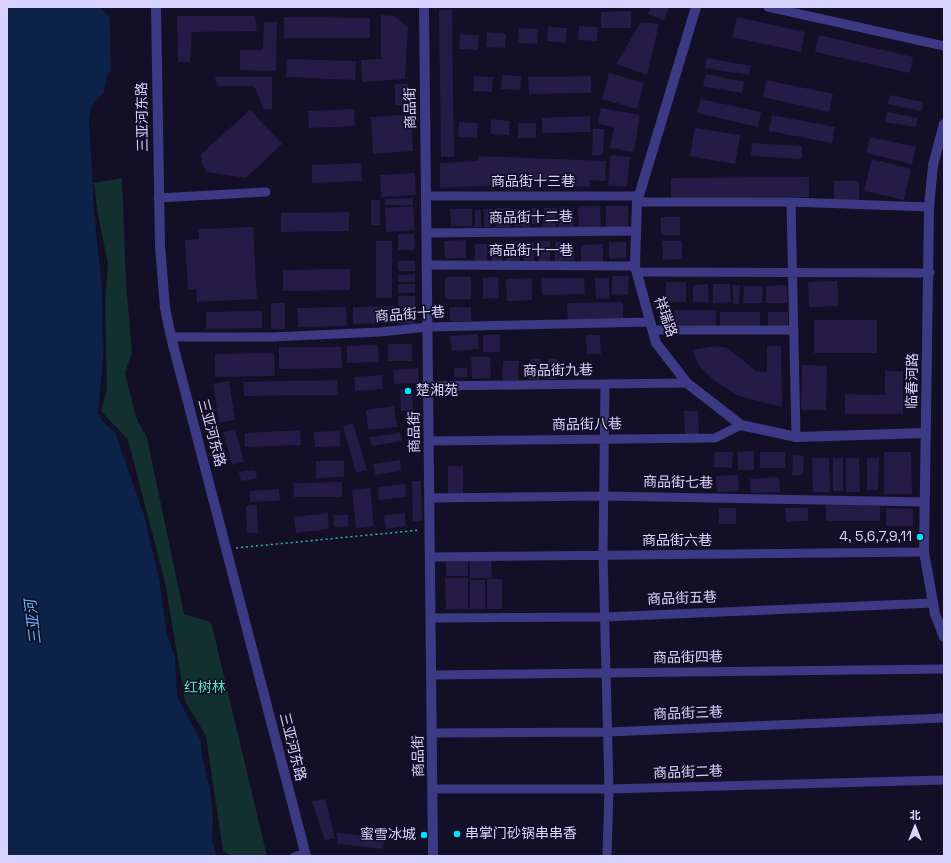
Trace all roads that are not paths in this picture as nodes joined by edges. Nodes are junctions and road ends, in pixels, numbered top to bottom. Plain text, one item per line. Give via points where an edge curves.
1 (156, 7) edge
2 (424, 7) edge
3 (696, 7) edge
4 (768, 7) edge
5 (944, 46) edge
6 (944, 124) edge
7 (266, 192) dead end
8 (426, 196) junction
9 (158, 198) junction
10 (638, 199) junction
11 (791, 202) junction
12 (929, 207) junction
13 (636, 231) junction
14 (427, 233) junction
15 (427, 265) junction
16 (636, 269) junction
17 (793, 271) junction
18 (930, 273) junction
19 (651, 326) junction
20 (428, 327) junction
21 (794, 330) junction
22 (171, 337) junction
23 (687, 383) junction
24 (605, 384) junction
25 (429, 386) junction
26 (741, 425) junction
27 (926, 433) junction
28 (796, 437) junction
29 (604, 439) junction
30 (429, 441) junction
31 (604, 496) junction
32 (430, 498) junction
33 (925, 502) junction
34 (924, 552) junction
35 (603, 555) junction
36 (431, 557) junction
37 (933, 603) junction
38 (604, 617) junction
39 (432, 618) junction
40 (944, 637) edge
41 (944, 669) edge
42 (606, 673) junction
43 (432, 674) junction
44 (944, 718) edge
45 (607, 732) junction
46 (433, 733) junction
47 (944, 780) edge
48 (434, 789) junction
49 (609, 789) junction
50 (305, 854) edge
51 (294, 856) edge
52 (433, 856) edge
53 (607, 856) edge

1 - 9 street, 三亚河东路
2 - 8 street, 商品街
3 - 10 street, 祥瑞路
4 - 5 street
6 - 12 street, 临春河路 via 933,165
7 - 9 street
8 - 10 street, 商品街十三巷
8 - 14 street, 商品街
9 - 22 street, 三亚河东路 via 165,308
10 - 11 street, 商品街十三巷
10 - 13 street, 祥瑞路
11 - 12 street, 商品街十三巷
11 - 17 street
12 - 18 street, 临春河路
13 - 14 street, 商品街十二巷
13 - 16 street, 祥瑞路
14 - 15 street, 商品街
15 - 16 street, 商品街十一巷
15 - 20 street, 商品街
16 - 17 street, 商品街十一巷
16 - 19 street, 祥瑞路
17 - 18 street, 商品街十一巷
17 - 21 street
18 - 27 street, 临春河路
19 - 20 street, 商品街十巷
19 - 21 street, 商品街十巷
19 - 23 street, 祥瑞路 via 656,343
20 - 22 street, 商品街十巷 via 272,337
20 - 25 street, 商品街
21 - 28 street
22 - 50 street, 三亚河东路
23 - 24 street, 商品街九巷
23 - 26 street, 祥瑞路
24 - 25 street, 商品街九巷
24 - 29 street
25 - 30 street, 商品街
26 - 28 street, 祥瑞路
26 - 29 street, 商品街八巷 via 715,438
27 - 28 street, 祥瑞路
27 - 33 street, 临春河路
29 - 30 street, 商品街八巷
29 - 31 street
30 - 32 street, 商品街
31 - 32 street, 商品街七巷
31 - 33 street, 商品街七巷
31 - 35 street
32 - 36 street, 商品街
33 - 34 street, 临春河路
34 - 35 street, 商品街六巷
34 - 37 street, 临春河路
35 - 36 street, 商品街六巷
35 - 38 street
36 - 39 street, 商品街
37 - 38 street, 商品街五巷
37 - 40 street, 临春河路
38 - 39 street, 商品街五巷
38 - 42 street
39 - 43 street, 商品街
41 - 42 street, 商品街四巷
42 - 43 street, 商品街四巷
42 - 45 street
43 - 46 street, 商品街
44 - 45 street, 商品街三巷
45 - 46 street, 商品街三巷
45 - 49 street
46 - 48 street, 商品街
47 - 49 street, 商品街二巷
48 - 49 street, 商品街二巷
48 - 52 street, 商品街
49 - 53 street
50 - 51 street

